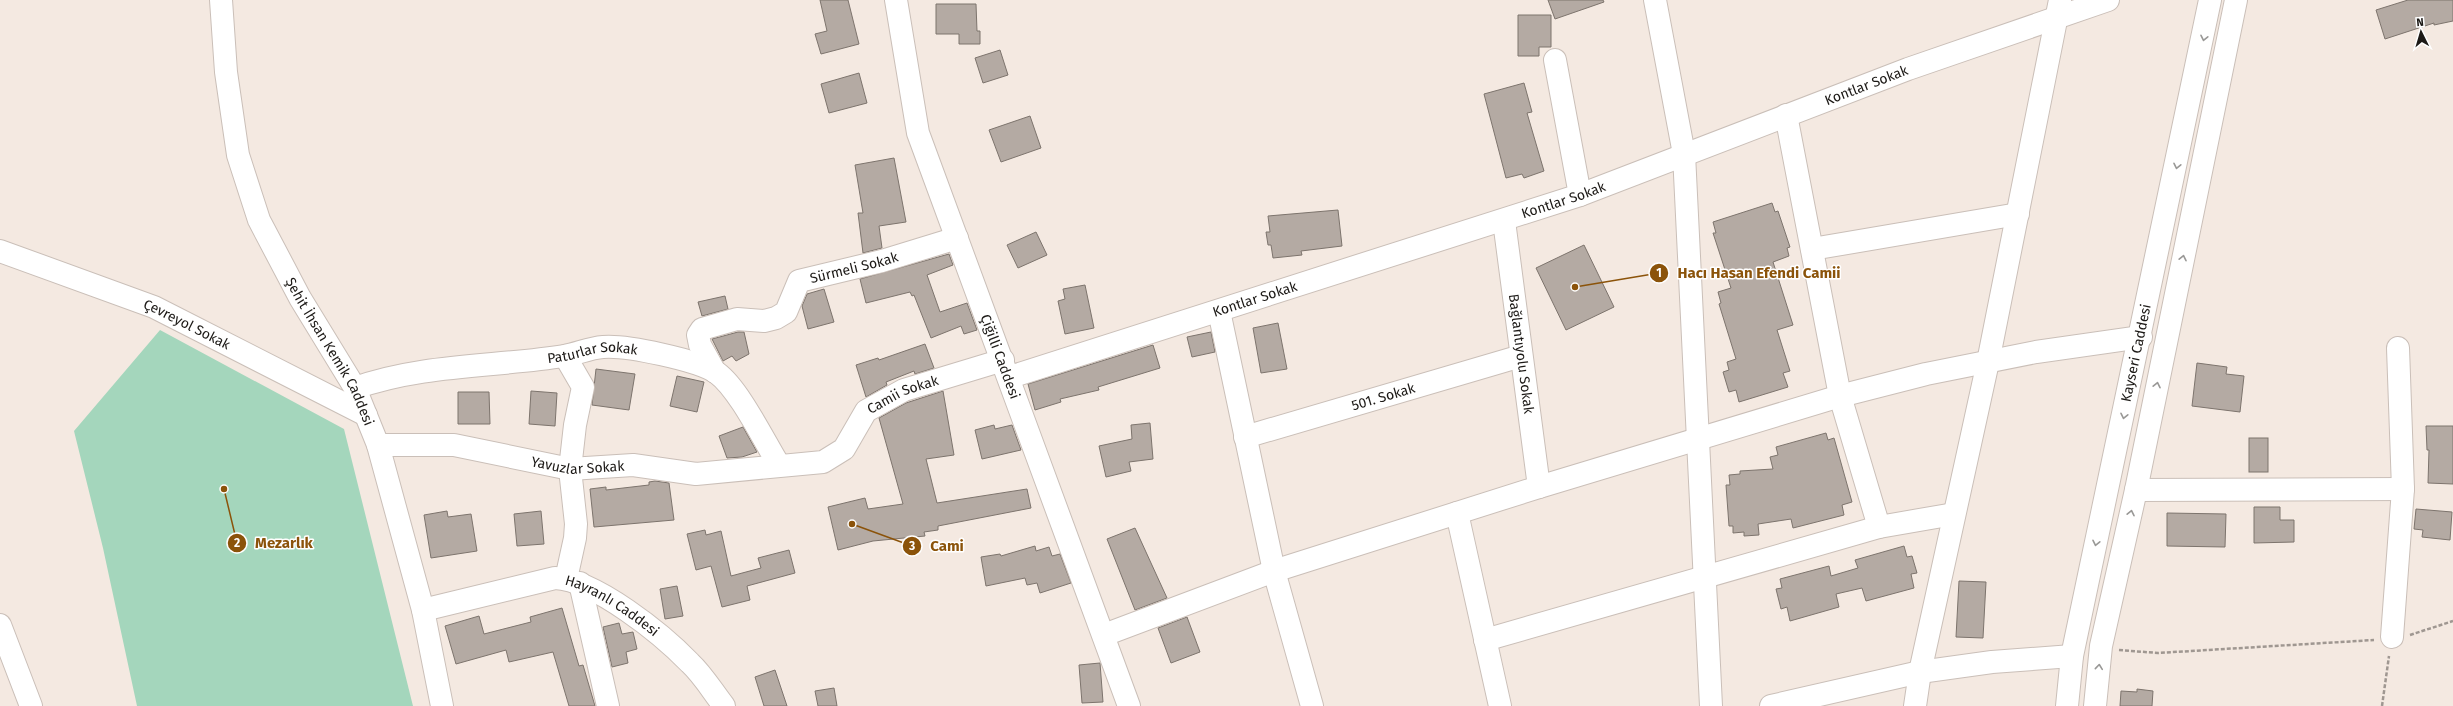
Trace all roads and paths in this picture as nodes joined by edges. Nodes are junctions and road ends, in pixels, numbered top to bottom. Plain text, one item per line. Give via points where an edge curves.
1 (221, 0) edge
2 (896, 0) edge
3 (1654, 0) edge
4 (2108, 0) edge
5 (2210, 0) edge
6 (2236, 0) edge
7 (2059, 9) edge
8 (1555, 60) dead end
9 (1786, 115) junction
10 (1684, 154) junction
11 (1580, 195) junction
12 (2018, 214) junction
13 (1504, 221) junction
14 (957, 238) junction
15 (1812, 249) junction
16 (0, 251) edge
17 (1219, 311) junction
18 (2141, 337) junction
19 (2398, 348) dead end
20 (565, 356) junction
21 (1520, 356) junction
22 (1988, 362) junction
23 (1006, 369) junction
24 (715, 372) junction
25 (355, 388) junction
26 (1840, 396) junction
27 (366, 415) junction
28 (1245, 437) junction
29 (1699, 440) junction
30 (378, 445) junction
31 (779, 466) junction
32 (570, 469) junction
33 (1539, 488) junction
34 (2403, 489) junction
35 (2136, 490) junction
36 (1457, 513) junction
37 (1954, 514) junction
38 (1879, 527) junction
39 (1274, 571) junction
40 (1705, 575) junction
41 (573, 581) junction
42 (423, 610) junction
43 (2453, 621) edge
44 (0, 625) edge
45 (1104, 635) junction
46 (2392, 638) junction
47 (1486, 640) junction
48 (2101, 646) junction
49 (2072, 656) junction
50 (1920, 672) junction
51 (31, 706) edge
52 (442, 706) edge
53 (608, 706) edge
54 (724, 706) edge
55 (1129, 706) edge
56 (1312, 706) edge
57 (1500, 706) edge
58 (1712, 706) edge
59 (1771, 706) edge
60 (1915, 706) edge
61 (2067, 706) edge
62 (2095, 706) edge
63 (2382, 706) edge

1 - 25 street, Şehit İhsan Kemik Caddesi via 226,72 238,155 259,220 300,298
2 - 14 street, Çiğilli Caddesi via 918,133
3 - 10 street
4 - 7 street, Kontlar Sokak
5 -> 18 street, Kayseri Caddesi
35 -> 6 street, Kayseri Caddesi
7 - 9 street, Kontlar Sokak
7 - 12 street
8 - 11 street
9 - 10 street, Kontlar Sokak
9 - 15 street
10 - 11 street, Kontlar Sokak
10 - 29 street
11 - 13 street, Kontlar Sokak
12 - 15 street
12 - 22 street
13 - 17 street, Kontlar Sokak
13 - 21 street, Bağlantıyolu Sokak
14 - 23 street, Çiğilli Caddesi
14 - 24 street, Sürmeli Sokak via 862,266 807,277 799,281 795,287 786,312 776,318 764,321 737,319 702,329 698,335 700,345
15 - 26 street
16 - 27 street, Çevreyol Sokak via 154,307
17 - 23 street, Kontlar Sokak
17 - 28 street
18 - 22 street via 2036,352
18 -> 49 street, Kayseri Caddesi
19 - 34 street
20 - 24 street, Paturlar Sokak via 603,346 620,347 641,350
20 - 25 street, Paturlar Sokak via 429,370
20 - 32 street via 582,387
21 - 28 street, 501. Sokak
21 - 33 street, Bağlantıyolu Sokak
22 - 26 street via 1926,374
22 - 37 street
23 - 31 street, Camii Sokak via 904,390 866,411 844,449 823,462
23 - 45 street, Çiğilli Caddesi
24 - 31 street, Paturlar Sokak via 737,396
25 - 27 street, Şehit İhsan Kemik Caddesi
26 - 29 street
26 - 38 street
27 - 30 street, Şehit İhsan Kemik Caddesi
28 - 39 street
29 - 33 street
29 - 40 street
30 - 32 street, Yavuzlar Sokak via 454,445
30 - 42 street, Şehit İhsan Kemik Caddesi
31 - 32 street, Yavuzlar Sokak via 696,474 633,465
32 - 41 street via 576,524
33 - 36 street
34 - 35 street
34 - 46 street
48 -> 35 street, Kayseri Caddesi
36 - 39 street
36 - 47 street
37 - 38 street
37 - 50 street
38 - 40 street
39 - 45 street
39 - 56 street
40 - 47 street
40 - 58 street
41 - 42 street, Hayranlı Caddesi via 555,578
41 - 53 street
41 - 54 street, Hayranlı Caddesi via 630,612 691,663
42 - 52 street, Şehit İhsan Kemik Caddesi
43 - 46 path via 2427,631
44 - 51 street
45 - 55 street, Çiğilli Caddesi
46 - 48 path via 2158,653
46 - 63 path
47 - 57 street
62 -> 48 street, Kayseri Caddesi
49 - 50 street via 1992,662
49 - 61 street, Kayseri Caddesi
50 - 59 street
50 - 60 street

